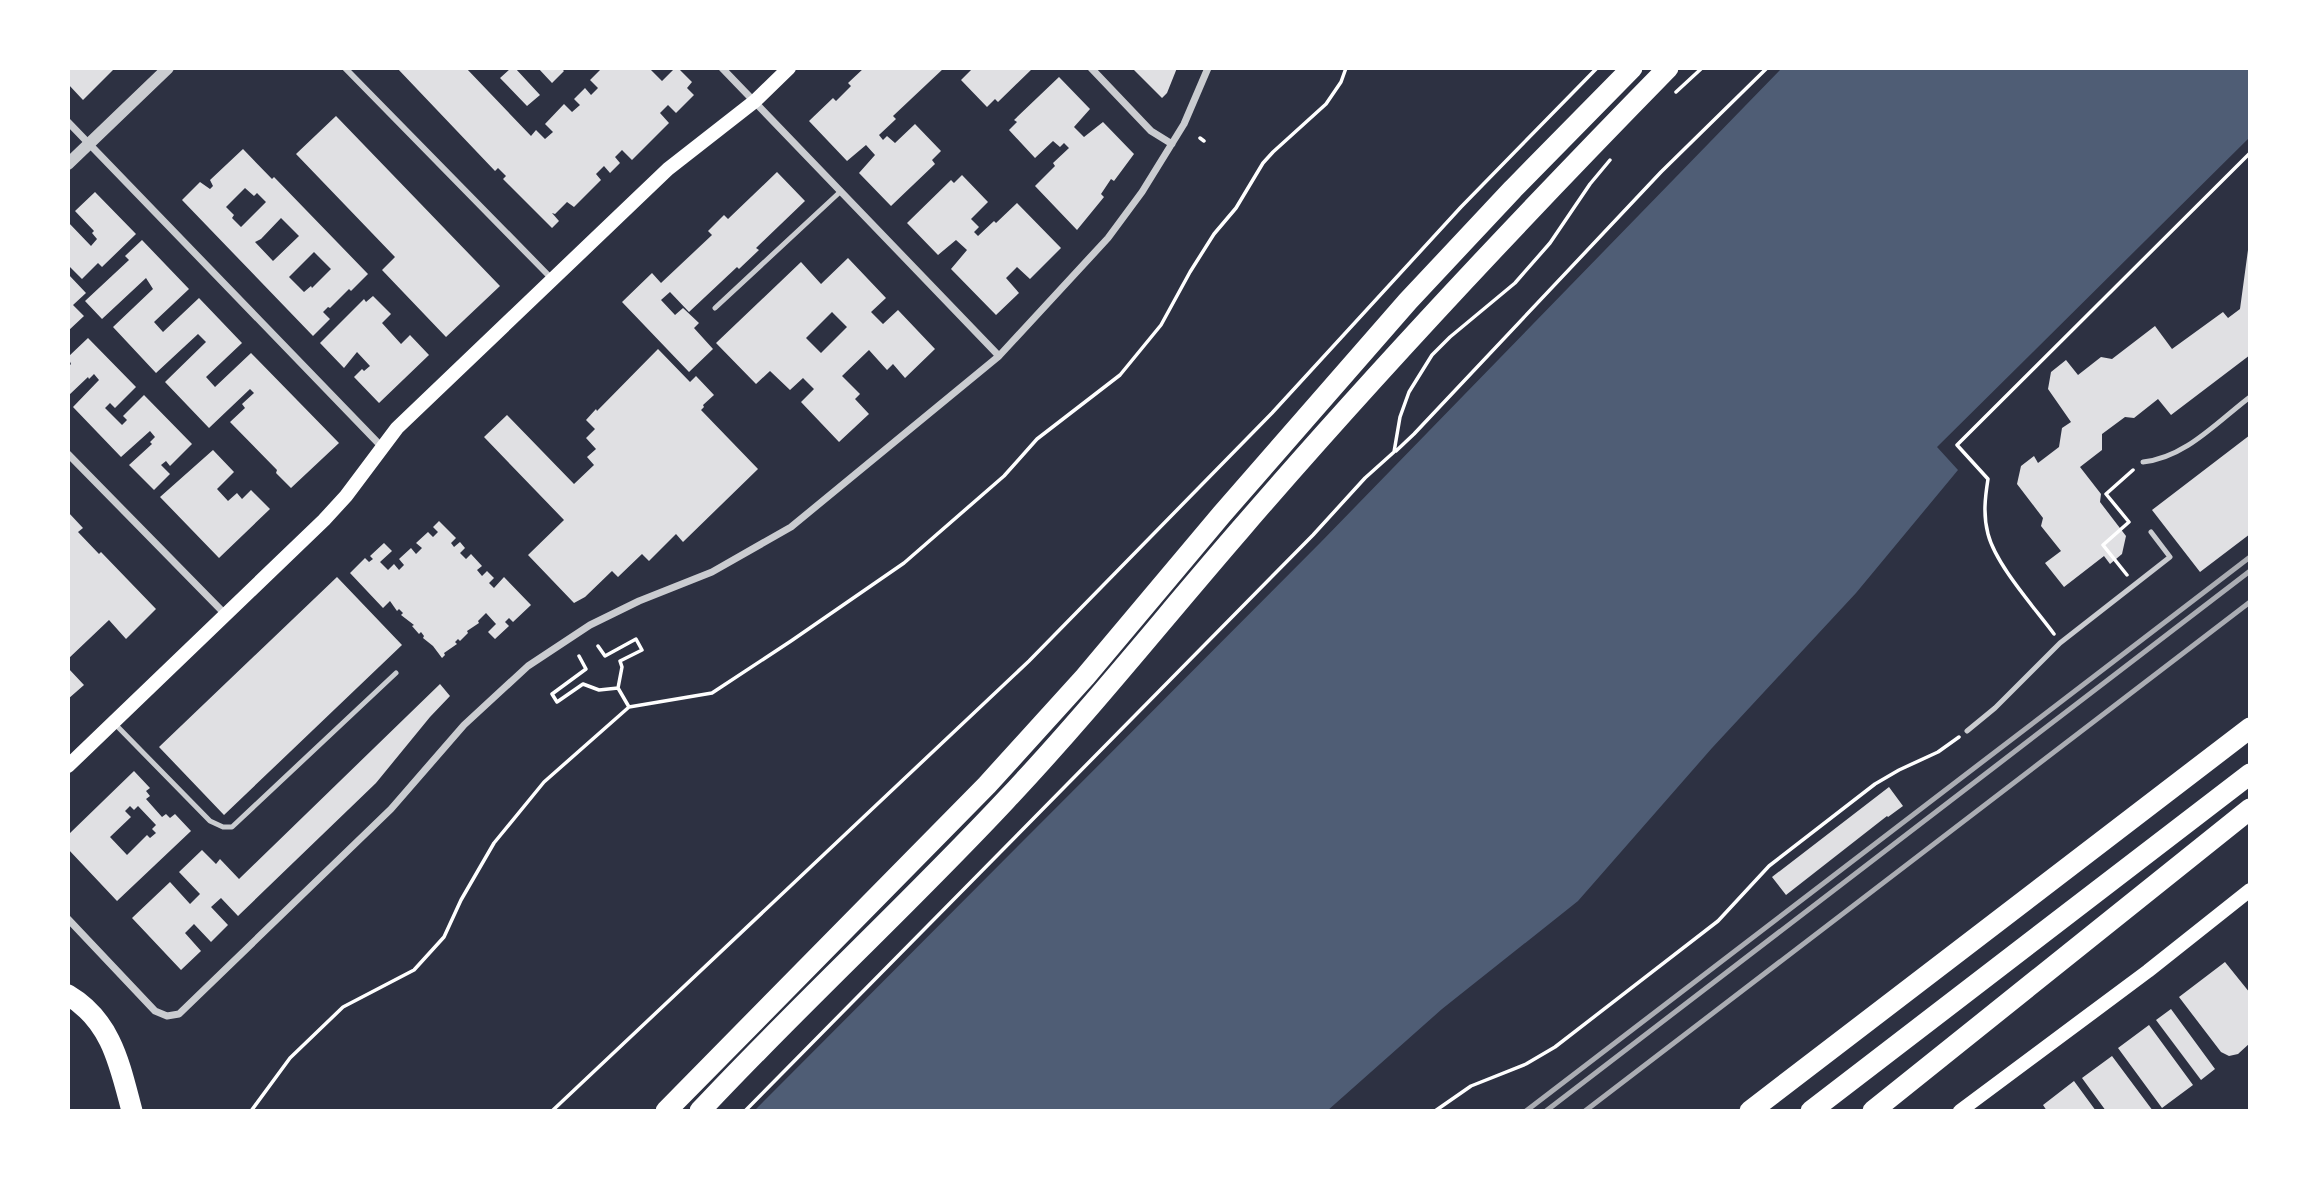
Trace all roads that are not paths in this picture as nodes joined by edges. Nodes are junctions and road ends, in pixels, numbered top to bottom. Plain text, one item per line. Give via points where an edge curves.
1 (168, 68) edge
2 (345, 68) edge
3 (722, 68) edge
4 (789, 68) edge
5 (1091, 68) edge
6 (1208, 68) edge
7 (1632, 68) edge
8 (1668, 68) edge
9 (755, 101) junction
10 (68, 122) edge
11 (89, 144) junction
12 (1172, 144) junction
13 (68, 164) edge
14 (841, 191) junction
15 (552, 279) junction
16 (715, 308) dead end
17 (999, 356) junction
18 (2250, 397) edge
19 (381, 446) junction
20 (68, 454) edge
21 (2143, 462) road end
22 (2151, 532) dead end
23 (226, 615) junction
24 (396, 673) dead end
25 (114, 723) junction
26 (2250, 728) edge
27 (1967, 731) road end
28 (68, 766) edge
29 (2250, 774) edge
30 (2250, 809) edge
31 (2250, 890) edge
32 (68, 919) edge
33 (68, 995) edge
34 (1939, 1058) junction
35 (132, 1111) edge
36 (666, 1111) edge
37 (699, 1111) edge
38 (1750, 1111) edge
39 (1811, 1111) edge
40 (1873, 1111) edge
41 (1880, 1111) edge
42 (1960, 1111) edge

1 - 11 street
2 - 15 street
3 - 9 street
4 - 9 main road
5 - 12 street via 1152,131
6 - 12 street
7 - 36 highway via 1408,301 987,785
8 - 37 highway via 1429,317 1005,802
9 - 14 street
9 - 15 main road via 668,169
10 - 11 street
11 - 13 street
11 - 19 street
12 - 17 street via 1108,238
14 - 16 lane
14 - 17 street
15 - 19 main road
17 - 32 street via 790,527 712,572 598,621 528,666 464,724 391,809 179,1014 155,1012
18 - 21 lane via 2180,451
19 - 23 main road via 335,509
20 - 23 street
22 - 27 lane via 2170,557 2060,643
23 - 25 main road
24 - 25 lane via 232,827 210,821
25 - 28 main road
26 - 38 highway
29 - 39 highway
30 - 34 highway
31 - 42 main road
33 - 35 highway via 88,1010 109,1037
34 - 40 highway
34 - 41 highway

